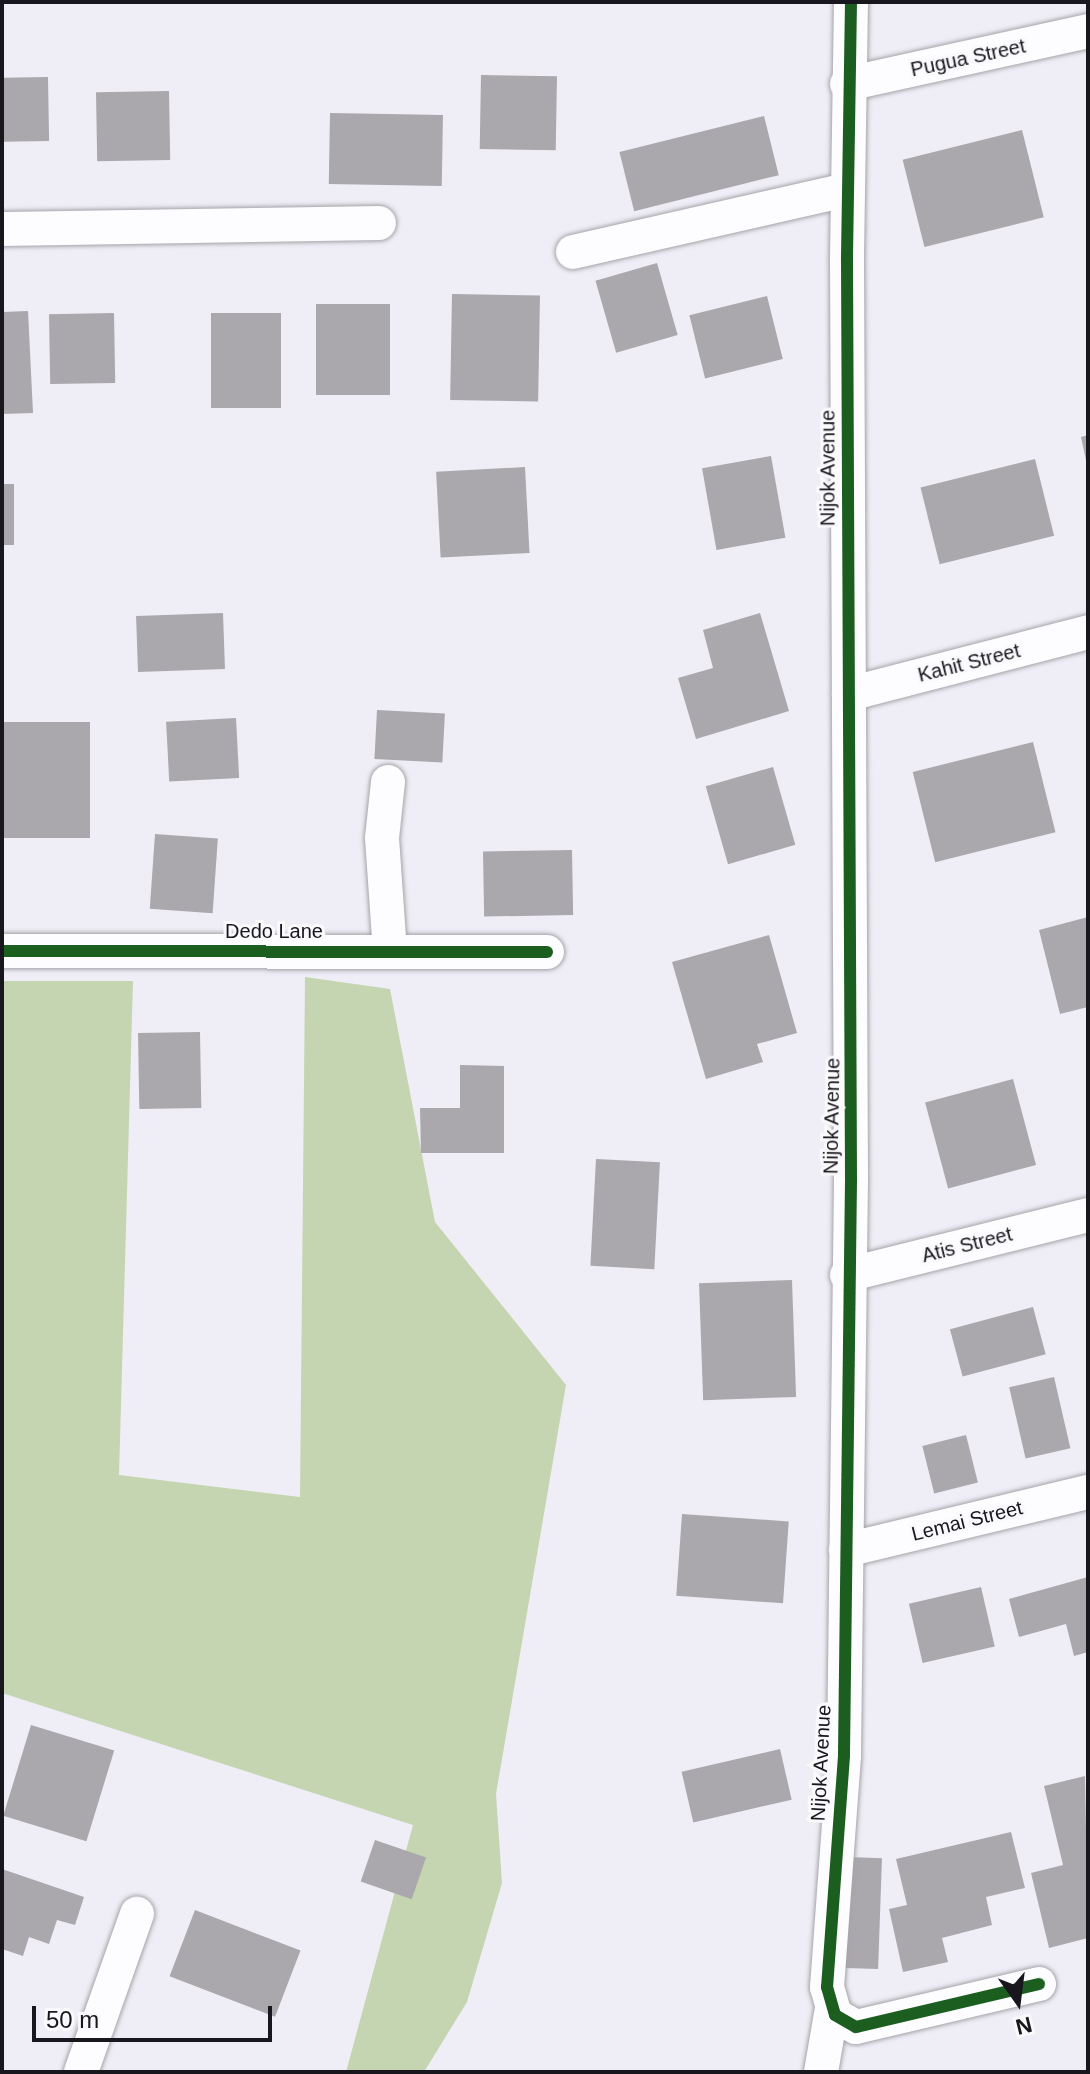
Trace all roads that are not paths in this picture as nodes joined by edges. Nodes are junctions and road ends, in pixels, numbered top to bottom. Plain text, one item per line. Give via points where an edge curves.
1 (851, 2) edge
2 (1088, 31) edge
3 (847, 84) junction
4 (847, 190) junction
5 (379, 223) dead end
6 (2, 229) edge
7 (573, 252) dead end
8 (1088, 632) edge
9 (849, 694) junction
10 (388, 782) dead end
11 (2, 951) edge
12 (390, 952) junction
13 (547, 952) dead end
14 (1088, 1215) edge
15 (847, 1275) junction
16 (1088, 1492) edge
17 (846, 1550) junction
18 (137, 1914) dead end
19 (1039, 1984) dead end
20 (832, 2008) junction
21 (81, 2072) edge
22 (821, 2072) edge

1 - 3 street, Nijok Avenue
2 - 3 street, Pugua Street
3 - 4 street, Nijok Avenue
4 - 7 street
4 - 9 street, Nijok Avenue
5 - 6 street
8 - 9 street, Kahit Street
9 - 15 street, Nijok Avenue via 853,999
10 - 12 street via 382,838
11 - 12 street, Dedo Lane
12 - 13 street, Dedo Lane
14 - 15 street, Atis Street
15 - 17 street, Nijok Avenue
16 - 17 street, Lemai Street
17 - 20 street, Nijok Avenue via 844,1756 828,1940
18 - 21 street
19 - 20 street via 856,2027 844,2024
20 - 22 street, Nijok Avenue

